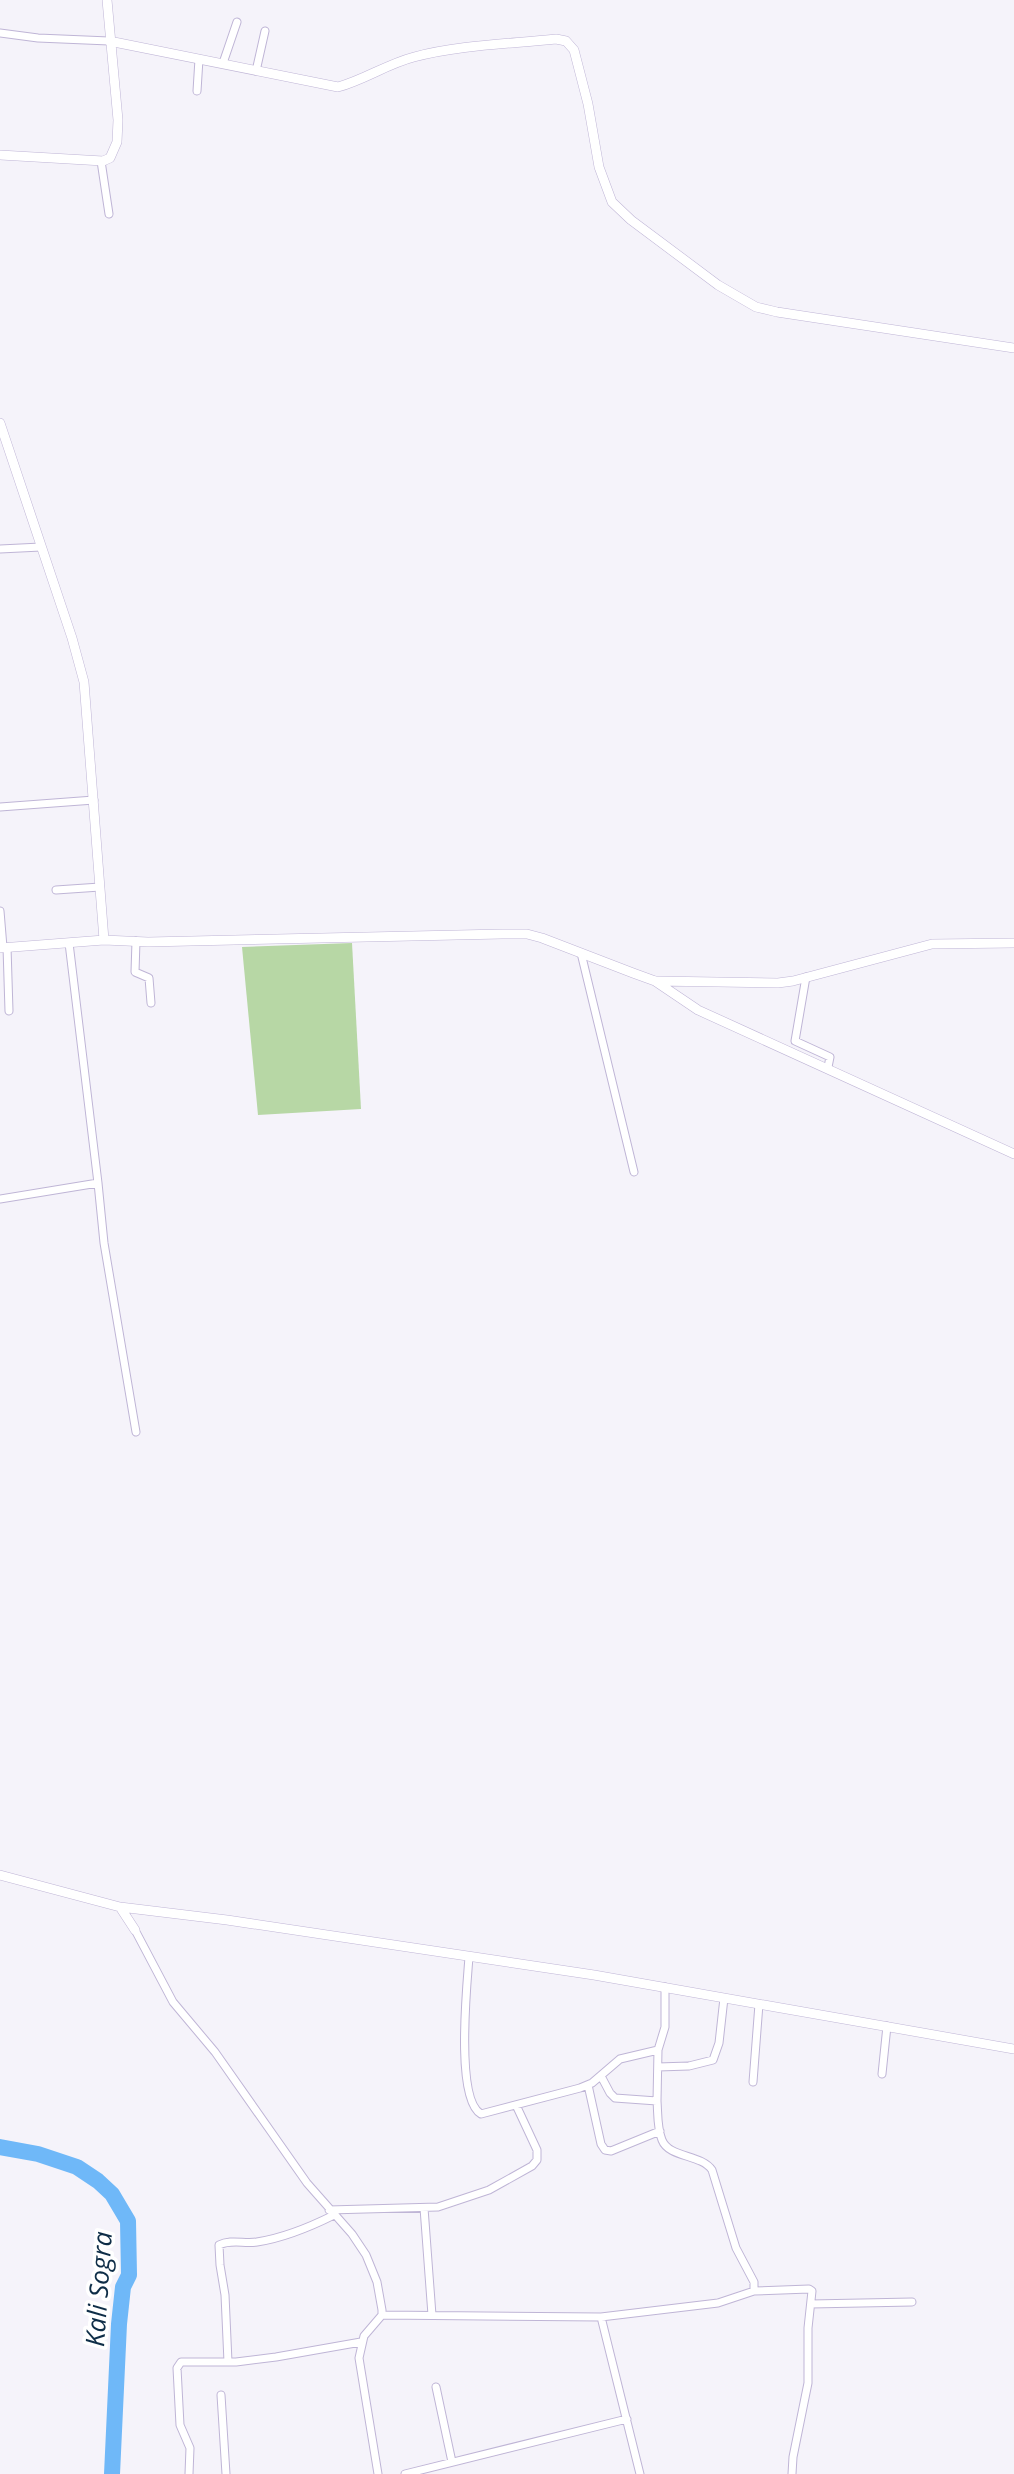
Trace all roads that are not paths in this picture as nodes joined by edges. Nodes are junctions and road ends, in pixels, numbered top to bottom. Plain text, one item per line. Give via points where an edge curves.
1 (107, 0) edge
2 (236, 22) dead end
3 (265, 31) dead end
4 (0, 33) edge
5 (109, 41) junction
6 (199, 59) junction
7 (223, 64) junction
8 (256, 71) junction
9 (197, 91) dead end
10 (0, 155) edge
11 (101, 161) junction
12 (109, 214) dead end
13 (1014, 348) edge
14 (0, 423) edge
15 (41, 547) junction
16 (0, 549) edge
17 (94, 800) junction
18 (0, 807) edge
19 (100, 887) junction
20 (56, 890) dead end
21 (0, 911) edge
22 (108, 940) junction
23 (133, 941) junction
24 (69, 943) junction
25 (1014, 943) edge
26 (3, 947) edge
27 (581, 953) junction
28 (806, 977) junction
29 (655, 981) junction
30 (151, 1003) dead end
31 (9, 1011) dead end
32 (828, 1068) junction
33 (1014, 1154) edge
34 (634, 1172) dead end
35 (98, 1182) junction
36 (0, 1199) edge
37 (136, 1432) dead end
38 (0, 1875) edge
39 (120, 1907) junction
40 (144, 1911) junction
41 (135, 1930) junction
42 (469, 1956) junction
43 (665, 1987) junction
44 (724, 1998) junction
45 (759, 2004) junction
46 (887, 2026) junction
47 (1014, 2049) edge
48 (658, 2050) junction
49 (658, 2067) junction
50 (882, 2074) dead end
51 (601, 2076) junction
52 (752, 2082) dead end
53 (588, 2085) junction
54 (657, 2101) junction
55 (516, 2105) junction
56 (660, 2131) junction
57 (424, 2208) junction
58 (332, 2213) junction
59 (754, 2291) junction
60 (912, 2302) dead end
61 (811, 2304) junction
62 (382, 2315) junction
63 (432, 2315) junction
64 (601, 2317) junction
65 (362, 2342) junction
66 (228, 2362) junction
67 (436, 2387) dead end
68 (221, 2395) dead end
69 (627, 2418) junction
70 (452, 2462) junction
71 (436, 2470) edge
72 (188, 2474) edge
73 (226, 2474) edge
74 (379, 2474) edge
75 (405, 2474) edge
76 (640, 2474) edge
77 (792, 2474) edge

1 - 5 street
2 - 7 street
3 - 8 street
4 - 5 street
5 - 6 street
5 - 11 street via 117,142 110,158
6 - 7 street
6 - 9 street
7 - 8 street
8 - 13 street via 338,87 412,57 556,38 566,41 579,66 599,167 612,202 718,285 756,307 777,312
10 - 11 street
11 - 12 street
14 - 15 street
15 - 16 street
15 - 17 street via 84,682
17 - 18 street
17 - 19 street
19 - 20 street
19 - 22 street
21 - 26 street
22 - 23 street
22 - 24 street
23 - 27 street via 527,934
23 - 30 street via 135,972 149,978
24 - 26 street
24 - 35 street
25 - 28 street via 932,944
26 - 31 street
27 - 29 street
27 - 34 street
28 - 29 street via 778,983
28 - 32 street via 796,1041 830,1057
29 - 32 street via 698,1010
32 - 33 street
35 - 36 street
35 - 37 street
38 - 39 street
39 - 40 street
39 - 41 street
40 - 41 street
40 - 42 street
41 - 58 street via 173,2001
42 - 43 street
42 - 55 street via 464,2034 473,2104 481,2114
43 - 44 street
43 - 48 street via 665,2026
44 - 45 street
44 - 49 street via 713,2060
45 - 46 street
45 - 52 street
46 - 47 street
46 - 50 street
48 - 49 street
48 - 51 street via 620,2059
49 - 54 street
51 - 53 street
51 - 54 street via 615,2098
53 - 55 street
53 - 56 street via 605,2150
54 - 56 street
55 - 57 street via 537,2150 536,2163 480,2194
56 - 59 street via 666,2146 703,2161 712,2170
57 - 58 street
57 - 63 street
58 - 62 street via 373,2267
58 - 66 street via 311,2227 259,2242 219,2245
59 - 61 street via 811,2289
59 - 64 street via 718,2303
60 - 61 street
61 - 77 street via 808,2383
62 - 63 street
62 - 65 street
63 - 64 street
64 - 69 street
65 - 66 street
65 - 74 street via 359,2358
66 - 72 street via 183,2361 177,2368 180,2425 190,2448
67 - 70 street
68 - 73 street
69 - 70 street
69 - 76 street
70 - 71 street
71 - 75 street

